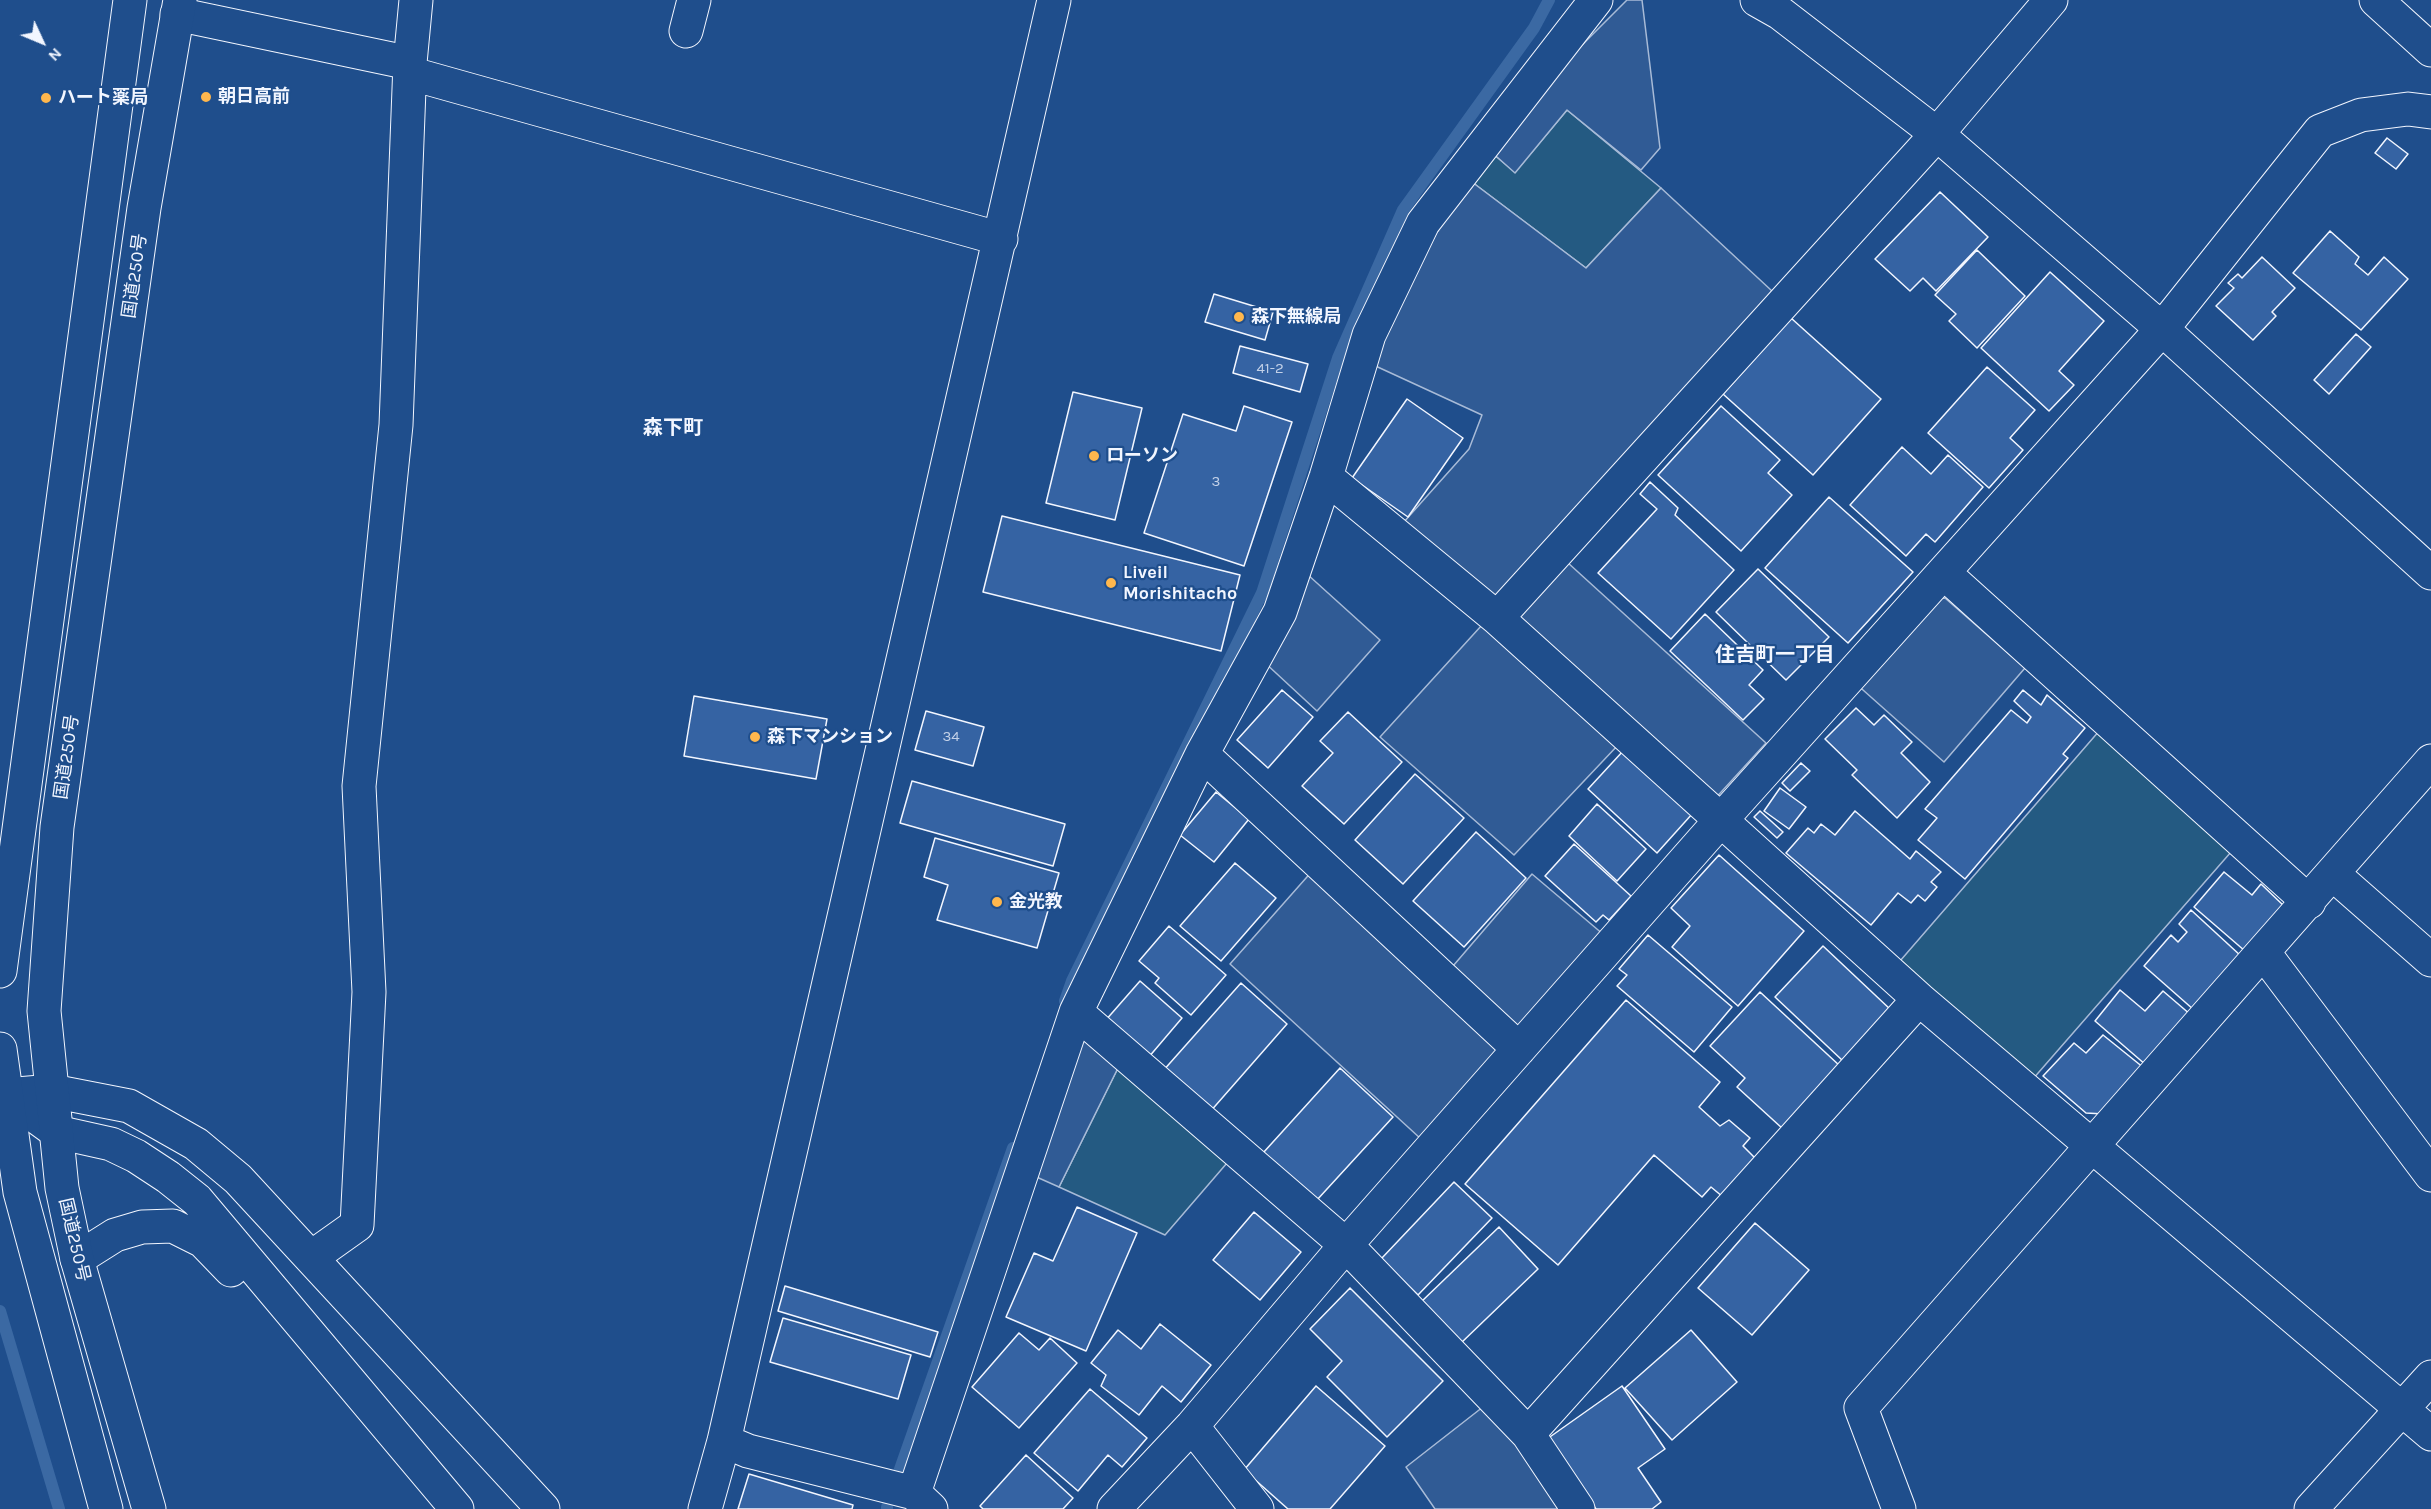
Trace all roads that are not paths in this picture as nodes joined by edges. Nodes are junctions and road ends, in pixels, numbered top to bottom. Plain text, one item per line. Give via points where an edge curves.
1 (130, 0) edge
2 (416, 0) edge
3 (1054, 0) edge
4 (1596, 0) edge
5 (1756, 0) edge
6 (2051, 0) edge
7 (2376, 0) edge
8 (179, 7) edge
9 (2431, 50) edge
10 (410, 68) junction
11 (2431, 112) edge
12 (1937, 134) junction
13 (1000, 239) junction
14 (2162, 329) junction
15 (1326, 477) junction
16 (1944, 573) junction
17 (2431, 573) edge
18 (1497, 618) junction
19 (1202, 753) junction
20 (2431, 761) edge
21 (1720, 821) junction
22 (2333, 874) junction
23 (2309, 902) junction
24 (2264, 953) junction
25 (2431, 960) edge
26 (0, 971) edge
27 (1919, 999) junction
28 (1076, 1012) junction
29 (0, 1049) edge
30 (1519, 1049) junction
31 (52, 1091) junction
32 (3, 1097) edge
33 (57, 1132) junction
34 (2091, 1144) junction
35 (2431, 1175) edge
36 (1346, 1245) junction
37 (312, 1257) junction
38 (77, 1259) junction
39 (308, 1334) junction
40 (2431, 1377) edge
41 (2403, 1410) junction
42 (1192, 1426) junction
43 (1528, 1434) junction
44 (2431, 1434) edge
45 (724, 1441) junction
46 (922, 1501) edge
47 (106, 1509) edge
48 (149, 1509) edge
49 (457, 1509) edge
50 (543, 1509) edge
51 (705, 1509) edge
52 (1114, 1509) edge
53 (1257, 1509) edge
54 (1578, 1509) edge
55 (1899, 1509) edge
56 (2311, 1509) edge

1 - 26 main road, 国道250号
2 - 10 main road
3 - 13 main road
4 - 15 main road via 1423,223 1369,335
5 - 12 main road via 1780,13
6 - 12 main road
7 - 9 main road
8 - 10 main road
8 - 31 main road, 国道250号 via 144,208 57,827 44,1011
10 - 13 main road
10 - 37 main road via 396,425 359,786 369,992 357,1225
11 - 14 main road via 2408,109 2361,115 2320,131
12 - 14 main road
12 - 18 main road
13 - 45 main road
14 - 16 main road
14 - 17 main road
15 - 18 main road
15 - 19 main road via 1280,612
16 - 21 main road
16 - 23 main road
18 - 21 main road
19 - 28 main road
19 - 30 main road
20 - 22 main road
21 - 27 main road
21 - 30 main road
22 - 23 main road
22 - 25 main road
23 - 24 main road
24 - 34 main road
24 - 35 main road
27 - 34 main road
27 - 43 main road
28 - 36 main road
28 - 46 main road
29 - 32 main road
30 - 36 main road
31 - 32 main road
31 - 33 main road, 国道250号
31 - 37 main road via 129,1106 196,1144 238,1179
32 - 33 main road
32 - 47 main road via 20,1192
33 - 38 main road, 国道250号 via 62,1188
33 - 39 main road via 111,1144 168,1177 196,1200
34 - 41 main road
34 - 55 main road via 1862,1408
36 - 42 main road
36 - 43 main road
37 - 50 main road
38 - 39 main road via 115,1235 142,1227 173,1226 203,1241 276,1316
38 - 48 main road, 国道250号
39 - 49 main road
40 - 41 main road
41 - 44 main road
41 - 56 main road
42 - 52 main road
42 - 53 main road
43 - 54 main road
45 - 46 main road
45 - 51 main road

